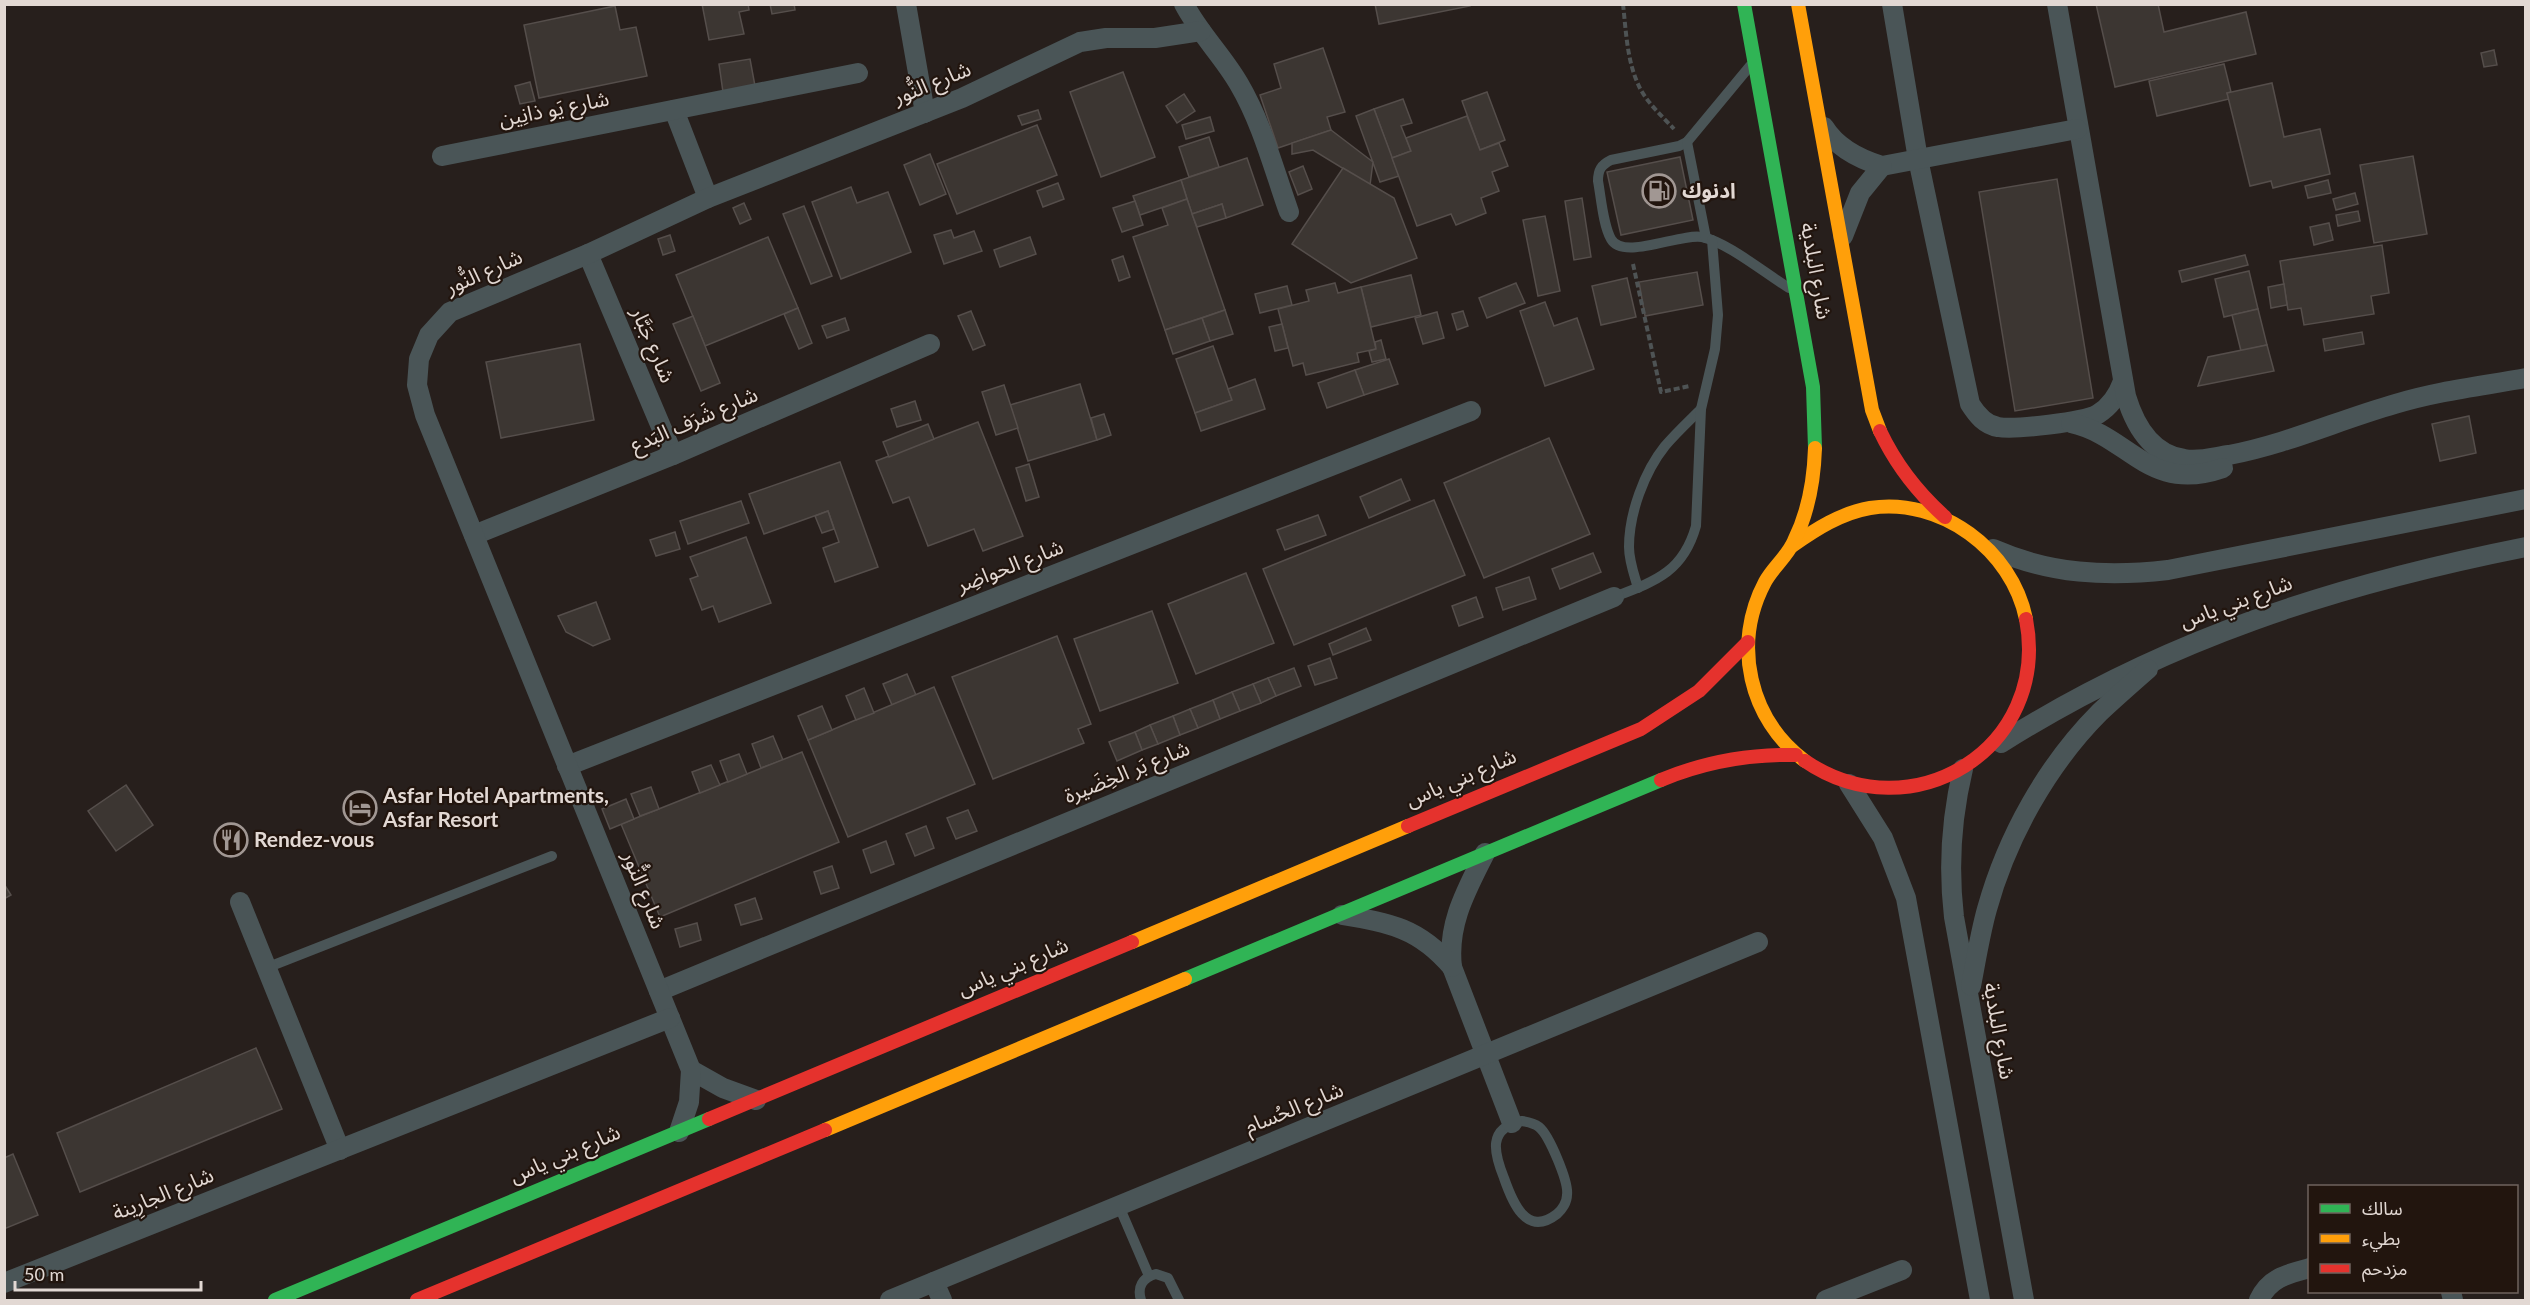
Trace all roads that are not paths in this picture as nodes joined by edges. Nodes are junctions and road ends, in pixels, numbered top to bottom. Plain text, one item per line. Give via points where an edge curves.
1 (906, 4) edge
2 (1184, 4) edge
3 (1744, 4) edge
4 (1798, 4) edge
5 (1892, 4) edge
6 (2057, 4) edge
7 (1201, 31) junction
8 (1754, 61) junction
9 (858, 73) dead end
10 (674, 110) junction
11 (925, 113) junction
12 (1818, 118) junction
13 (2077, 129) junction
14 (1687, 142) junction
15 (442, 156) dead end
16 (1918, 159) junction
17 (1882, 166) junction
18 (708, 198) junction
19 (1289, 212) dead end
20 (1709, 239) junction
21 (1840, 242) junction
22 (588, 254) junction
23 (1796, 292) junction
24 (930, 344) dead end
25 (2526, 378) edge
26 (2123, 381) junction
27 (1701, 409) junction
28 (1471, 411) dead end
29 (2069, 422) junction
30 (2248, 452) junction
31 (673, 455) junction
32 (2526, 499) edge
33 (1948, 520) junction
34 (474, 535) junction
35 (1792, 546) junction
36 (1988, 547) junction
37 (2526, 547) edge
38 (1638, 588) junction
39 (1614, 597) joint
40 (1748, 642) junction
41 (2164, 654) junction
42 (1983, 754) junction
43 (1796, 755) junction
44 (567, 766) junction
45 (1963, 769) junction
46 (1849, 784) junction
47 (1485, 854) junction
48 (552, 856) dead end
49 (240, 902) dead end
50 (1339, 915) junction
51 (1758, 942) dead end
52 (1452, 967) junction
53 (266, 968) junction
54 (659, 991) junction
55 (1969, 997) junction
56 (670, 1018) junction
57 (1487, 1054) junction
58 (691, 1070) junction
59 (756, 1101) junction
60 (1512, 1123) junction
61 (679, 1132) junction
62 (340, 1150) junction
63 (1119, 1206) junction
64 (2308, 1269) edge
65 (1902, 1270) dead end
66 (1149, 1276) junction
67 (934, 1282) junction
68 (4, 1283) edge
69 (275, 1300) edge
70 (417, 1300) edge
71 (890, 1300) edge
72 (942, 1300) edge
73 (1141, 1300) edge
74 (1179, 1300) edge
75 (1826, 1300) edge
76 (1980, 1300) edge
77 (2024, 1300) edge
78 (2259, 1300) edge

1 - 11 street
2 - 7 street
3 - 8 main road, شارع البلدية
4 - 12 main road, شارع البلدية
5 - 16 street
6 - 13 street
7 - 11 street, شارع النُّور via 1155,39 1080,42
7 - 19 street via 1250,105
8 - 14 lane
8 - 23 main road, شارع البلدية
9 - 10 street, شارع يَو ذانِين
10 - 15 street, شارع يَو ذانِين
10 - 18 street
11 - 18 street, شارع النُّور
12 - 17 street via 1851,154
12 - 21 main road, شارع البلدية
13 - 16 street
13 - 26 street
14 - 20 lane
14 - 20 lane via 1603,164 1598,172 1611,240 1629,249 1688,237
16 - 17 street
16 - 29 street via 1970,404 1982,419 1997,427
17 - 21 street via 1860,193
18 - 22 street, شارع النُّور
20 - 23 lane
20 - 27 lane via 1718,315 1715,349
21 - 33 main road, شارع البلدية via 1872,410 1884,442 1922,498
22 - 31 street, شارع جَبَّار
22 - 34 street, شارع النُّور via 450,312 429,334 419,359 417,385 425,415
23 - 35 main road, شارع البلدية via 1813,387 1816,429 1812,483
24 - 31 street, شارع شَرَف البَدع
25 - 30 street via 2398,403
26 - 29 street via 2118,395 2102,411
26 - 30 street via 2136,423 2157,449 2200,460
27 - 38 lane via 1655,462 1634,513 1629,546
27 - 38 lane via 1692,541 1673,568
28 - 44 street, شارع الحواضِر
29 - 30 street via 2096,431 2142,462 2171,473 2188,475 2220,469 2236,463
31 - 34 street, شارع شَرَف البَدع
32 - 36 street, شارع بني ياس via 2138,574 2059,570 2020,561
33 - 35 main road via 1916,510 1882,507 1850,513 1819,526
33 - 36 main road
34 - 44 street, شارع النُّور
35 - 40 main road via 1771,571 1756,600
36 - 42 main road via 2009,572 2024,602 2031,634 2030,668 2021,699 2006,729
37 - 41 street, شارع بني ياس via 2310,600
38 - 39 lane
39 - 54 street, شارع بَر الخِضَيرة
40 - 43 main road via 1748,667 1757,700 1773,730
40 - 59 main road, شارع بني ياس via 1689,701 1641,729
41 - 42 street, شارع بني ياس via 2072,700
41 - 55 street via 2100,712 2072,744 2025,814 1986,911
42 - 45 main road
43 - 46 main road
43 - 47 main road via 1746,756 1699,765
44 - 54 street, شارع النُّور
45 - 46 main road via 1936,782 1907,788
45 - 55 street, شارع البلدية via 1955,800 1950,866 1954,917
46 - 76 street via 1883,838 1905,898
47 - 50 main road
47 - 52 street via 1458,908 1451,938
48 - 53 lane
49 - 53 street
50 - 52 street via 1402,927 1438,950
50 - 70 main road
51 - 57 street, شارع الحُسام
52 - 57 street
53 - 62 street
54 - 56 street, شارع النُّور
55 - 77 street, شارع البلدية
56 - 58 street, شارع النُّور
56 - 62 street, شارع الجارِينة
57 - 60 street
57 - 63 street, شارع الحُسام
58 - 59 street
58 - 61 street, شارع النُّور via 689,1102
59 - 61 main road, شارع بني ياس
60 - 60 lane via 1503,1129 1494,1149 1513,1205 1529,1219 1549,1219 1564,1206 1567,1185 1540,1128 1532,1123
61 - 69 main road, شارع بني ياس
62 - 68 street, شارع الجارِينة
63 - 66 lane
63 - 67 street, شارع الحُسام
64 - 78 street via 2277,1278 2268,1284
65 - 75 street
66 - 73 lane via 1141,1284
66 - 74 lane via 1168,1278
67 - 71 street, شارع الحُسام
67 - 72 street

